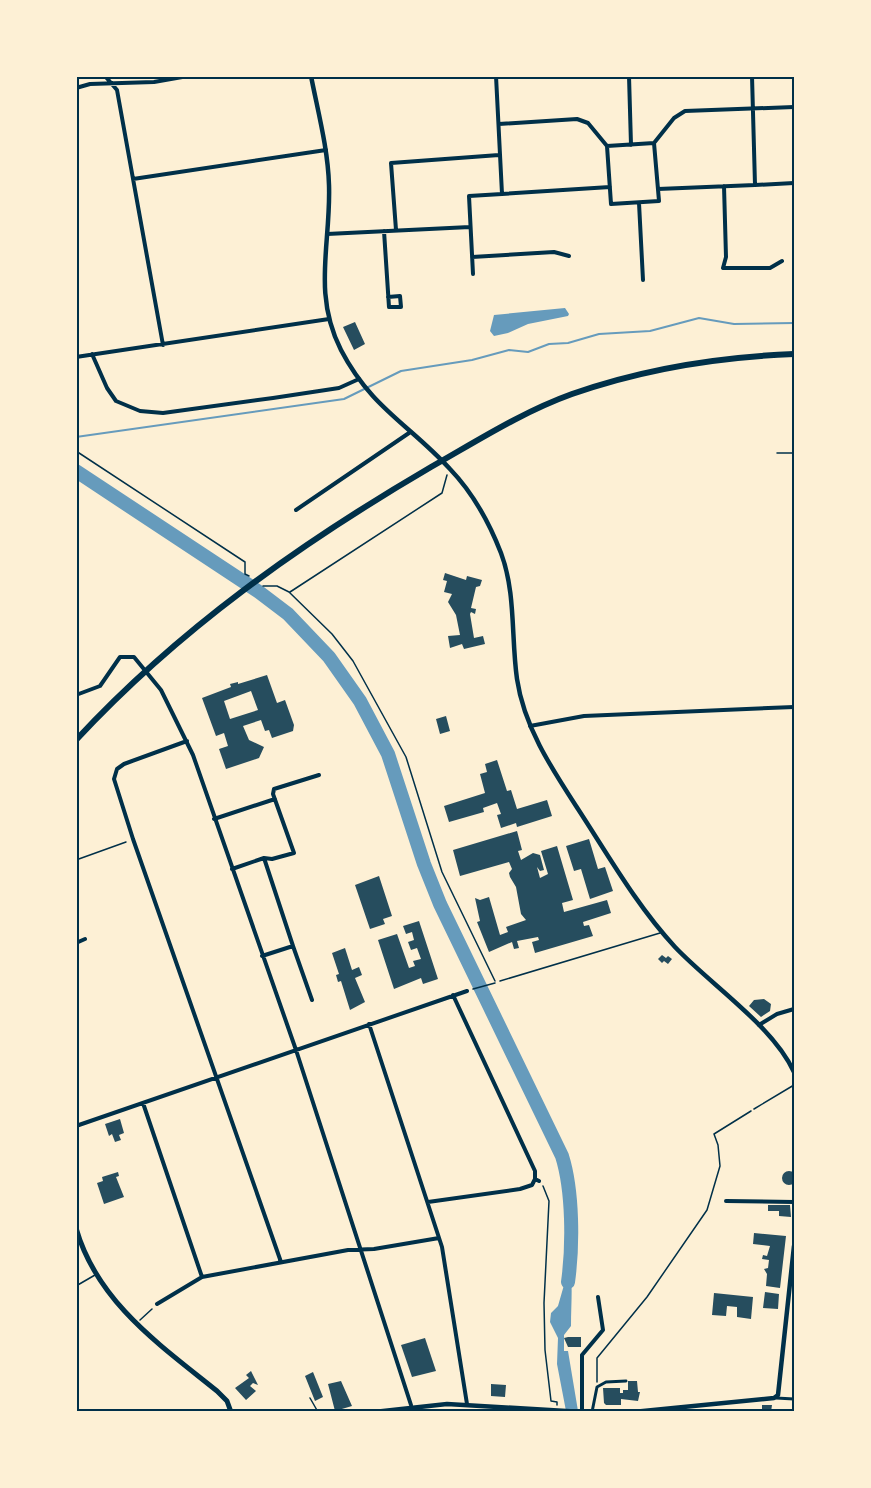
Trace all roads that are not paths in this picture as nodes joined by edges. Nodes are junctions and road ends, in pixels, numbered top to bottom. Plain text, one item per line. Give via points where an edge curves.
1 (105, 76) edge
2 (188, 76) edge
3 (311, 76) edge
4 (496, 76) edge
5 (629, 76) edge
6 (752, 76) edge
7 (153, 79) edge
8 (109, 82) junction
9 (76, 88) edge
10 (795, 107) edge
11 (752, 108) junction
12 (499, 124) junction
13 (654, 143) junction
14 (631, 145) junction
15 (607, 146) junction
16 (326, 150) junction
17 (500, 154) junction
18 (133, 179) junction
19 (795, 183) edge
20 (755, 185) junction
21 (724, 186) junction
22 (610, 187) junction
23 (658, 189) junction
24 (502, 194) junction
25 (639, 202) junction
26 (471, 227) junction
27 (396, 230) junction
28 (384, 231) junction
29 (327, 234) junction
30 (568, 256) dead end
31 (472, 257) junction
32 (782, 261) dead end
33 (473, 274) dead end
34 (643, 280) dead end
35 (388, 297) dead end
36 (329, 319) junction
37 (163, 345) junction
38 (92, 354) junction
39 (795, 354) edge
40 (76, 357) edge
41 (359, 379) junction
42 (410, 434) junction
43 (777, 453) dead end
44 (795, 453) edge
45 (442, 461) junction
46 (296, 510) dead end
47 (147, 669) junction
48 (76, 695) edge
49 (795, 707) edge
50 (531, 726) junction
51 (76, 740) edge
52 (187, 741) junction
53 (318, 775) dead end
54 (275, 799) junction
55 (214, 819) junction
56 (264, 858) junction
57 (232, 869) junction
58 (662, 932) junction
59 (85, 939) dead end
60 (76, 943) edge
61 (294, 946) junction
62 (262, 956) junction
63 (500, 981) dead end
64 (467, 991) road end
65 (453, 995) junction
66 (312, 1000) dead end
67 (795, 1009) edge
68 (369, 1024) junction
69 (759, 1025) junction
70 (296, 1050) junction
71 (793, 1066) edge
72 (795, 1072) edge
73 (218, 1076) junction
74 (795, 1085) edge
75 (143, 1103) junction
76 (754, 1109) road end
77 (76, 1126) edge
78 (726, 1201) dead end
79 (428, 1202) junction
80 (795, 1202) edge
81 (76, 1228) edge
82 (439, 1238) junction
83 (795, 1246) edge
84 (362, 1250) junction
85 (281, 1262) junction
86 (95, 1275) junction
87 (202, 1277) junction
88 (76, 1286) edge
89 (598, 1297) dead end
90 (157, 1304) road end
91 (626, 1380) dead end
92 (310, 1398) dead end
93 (774, 1398) junction
94 (795, 1399) edge
95 (467, 1404) junction
96 (420, 1405) junction
97 (411, 1406) junction
98 (705, 1408) edge
99 (581, 1411) edge
100 (231, 1412) edge
101 (318, 1412) edge
102 (374, 1412) edge
103 (420, 1412) edge
104 (592, 1412) edge
105 (633, 1412) edge

1 - 8 street
2 - 7 street
3 - 16 street
4 - 12 street
5 - 14 street
6 - 11 street
7 - 8 street
8 - 9 street
8 - 18 street via 117,90
10 - 11 street
11 - 13 street via 685,111
11 - 20 street
12 - 15 street via 577,119 588,123
12 - 17 street
13 - 14 street
13 - 23 street
14 - 15 street
15 - 22 street
16 - 18 street
16 - 29 street
17 - 24 street
17 - 27 street via 391,163
18 - 37 street
19 - 20 street
20 - 21 street
21 - 23 street
21 - 32 street via 723,268 770,268
22 - 24 street
22 - 25 street via 611,204
23 - 25 street via 659,201
24 - 26 street via 469,196
25 - 34 street
26 - 27 street
26 - 31 street
27 - 28 street
28 - 29 street
28 - 35 street
29 - 36 street via 323,263
30 - 31 street via 554,252
31 - 33 street
36 - 37 street
36 - 41 street via 342,352
37 - 38 street
38 - 40 street
38 - 41 street via 117,401 140,411 163,413 273,398 339,388
39 - 45 main road via 679,366 600,385 541,406
41 - 42 street
42 - 45 street
42 - 46 street
43 - 44 lane
45 - 47 main road via 261,576
45 - 50 street via 484,513 505,566 512,600 517,679
47 - 48 street via 137,658 123,656 100,686
47 - 51 main road
47 - 52 street
49 - 50 street via 584,716
50 - 58 street via 577,808
52 - 55 street
52 - 73 street via 124,764 114,778
53 - 54 street via 276,788
54 - 55 street
54 - 56 street via 294,853 272,860
55 - 57 street
56 - 57 street
56 - 61 street
57 - 62 street
58 - 63 lane
58 - 69 street
59 - 60 street
61 - 62 street
61 - 66 street
62 - 70 street
64 - 65 street
65 - 68 street
65 - 79 street via 537,1180 520,1189
67 - 69 street
68 - 70 street
68 - 79 street
69 - 71 street
70 - 73 street
70 - 84 street
71 - 72 street
73 - 75 street
73 - 85 street
74 - 76 lane
75 - 77 street
75 - 87 street
78 - 80 street
79 - 82 street
81 - 86 main road
82 - 84 street
82 - 95 street
83 - 93 street via 780,1391
84 - 85 street
84 - 97 street
85 - 87 street
86 - 88 lane
86 - 100 main road via 136,1323 217,1391
87 - 90 street
89 - 99 street via 603,1330 582,1355
91 - 104 street via 606,1382 597,1388
92 - 101 lane
93 - 94 street
93 - 98 street
95 - 96 street
95 - 99 street
96 - 97 street
96 - 103 street
97 - 102 street
98 - 105 street

